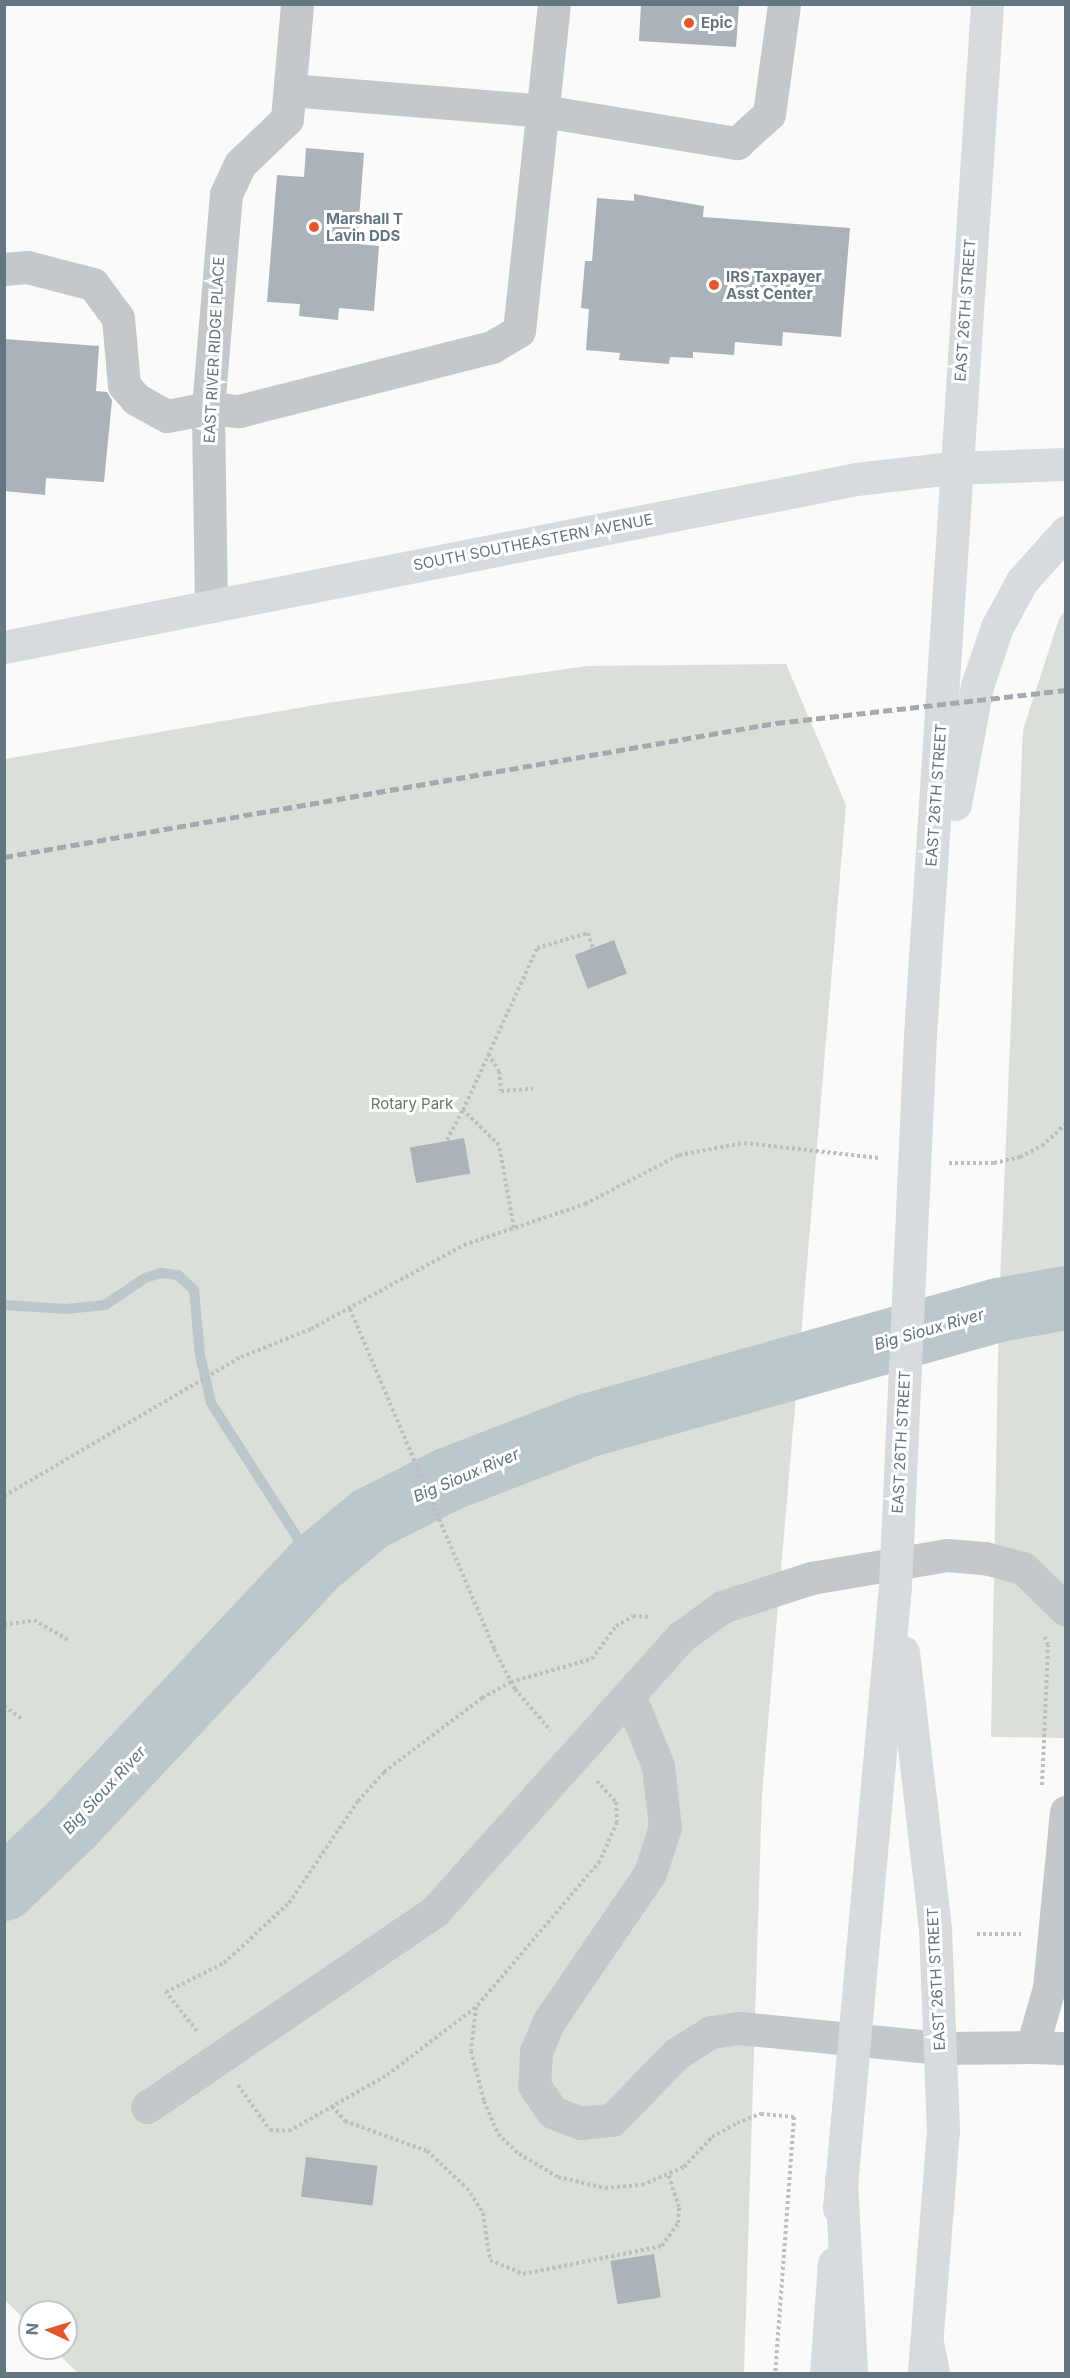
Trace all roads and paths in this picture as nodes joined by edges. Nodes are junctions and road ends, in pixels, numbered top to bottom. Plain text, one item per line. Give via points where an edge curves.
1 (297, 4) edge
2 (554, 4) edge
3 (784, 4) edge
4 (987, 4) edge
5 (289, 105) junction
6 (543, 111) junction
7 (4, 269) edge
8 (208, 408) junction
9 (1065, 464) edge
10 (953, 468) junction
11 (1060, 537) edge
12 (211, 606) junction
13 (4, 647) edge
14 (593, 948) dead end
15 (920, 1035) junction
16 (488, 1054) junction
17 (533, 1089) dead end
18 (463, 1110) junction
19 (1065, 1124) edge
20 (447, 1140) dead end
21 (886, 1158) dead end
22 (943, 1163) dead end
23 (514, 1228) junction
24 (350, 1309) junction
25 (4, 1496) edge
26 (895, 1586) junction
27 (1065, 1610) edge
28 (4, 1624) edge
29 (1044, 1635) dead end
30 (70, 1641) dead end
31 (630, 1697) junction
32 (4, 1706) edge
33 (23, 1720) dead end
34 (576, 1757) junction
35 (1058, 1814) edge
36 (1026, 1922) dead end
37 (977, 1934) dead end
38 (854, 2041) junction
39 (1032, 2047) junction
40 (939, 2048) junction
41 (1065, 2048) edge
42 (332, 2106) dead end
43 (147, 2107) dead end
44 (668, 2173) junction
45 (841, 2180) junction
46 (925, 2358) edge
47 (775, 2373) edge
48 (826, 2373) edge
49 (851, 2373) edge
50 (933, 2373) edge

1 - 5 street
2 - 6 street
3 - 6 street via 769,114 737,142
4 - 10 main road, EAST 26TH STREET
5 - 6 street
5 - 8 street, EAST RIVER RIDGE PLACE via 240,164 226,194
6 - 8 street via 519,332 492,347 239,411
7 - 8 street via 27,267 93,284 118,318 124,386 136,399 167,416
8 - 12 street, EAST RIVER RIDGE PLACE
9 - 10 main road, SOUTH SOUTHEASTERN AVENUE
10 - 12 main road, SOUTH SOUTHEASTERN AVENUE via 824,485
10 - 15 main road, EAST 26TH STREET via 948,610
11 - 15 main road via 1005,609 977,686
12 - 13 main road, SOUTH SOUTHEASTERN AVENUE
14 - 16 path via 588,933 537,948
15 - 26 main road, EAST 26TH STREET
16 - 17 path via 499,1071 501,1091
16 - 18 path
18 - 20 path
18 - 23 path via 499,1146
19 - 22 path via 1042,1146 1020,1157 994,1163
21 - 23 path via 744,1143 711,1146 679,1155 585,1204
23 - 24 path via 464,1245
24 - 25 path via 241,1357
24 - 34 path via 515,1689
26 - 38 main road, EAST 26TH STREET
26 - 40 main road, EAST 26TH STREET via 935,1930
27 - 31 street via 1023,1568 985,1558 946,1555 811,1578 722,1606 682,1636
28 - 30 path via 34,1620
29 - 35 path via 1048,1646 1044,1781
31 - 34 street
31 - 38 street via 658,1766 665,1827 650,1873 549,2021 536,2051 534,2085 552,2112 581,2123 612,2120 676,2054 711,2032 740,2028
32 - 33 path
34 - 43 street via 435,1911
34 - 44 path via 616,1802 617,1822 600,1861 476,2007 471,2051 498,2134 519,2154 558,2176 605,2188 642,2185
35 - 39 street via 1049,1988
36 - 37 path via 1025,1934
38 - 40 street
38 - 45 main road, EAST 26TH STREET
39 - 40 street
39 - 41 street
40 - 46 main road, EAST 26TH STREET via 943,2130
42 - 44 path via 345,2121 427,2151 467,2188 483,2212 490,2260 523,2274 662,2246 678,2223 679,2207
44 - 47 path via 684,2167 712,2138 737,2123 761,2114 794,2117
45 - 48 main road, EAST 26TH STREET
45 - 49 main road
46 - 50 main road, EAST 26TH STREET

